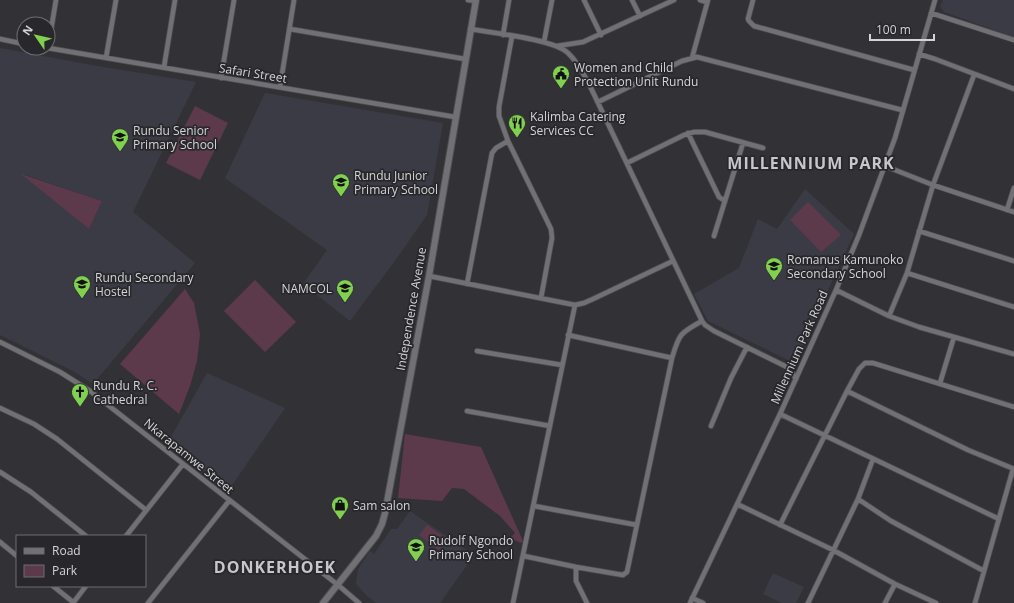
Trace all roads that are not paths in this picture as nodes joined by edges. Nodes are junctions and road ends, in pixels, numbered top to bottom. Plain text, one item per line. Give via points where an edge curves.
1 (56, 0) edge
2 (116, 0) edge
3 (175, 0) edge
4 (234, 0) edge
5 (294, 0) edge
6 (468, 0) edge
7 (509, 0) edge
8 (552, 0) edge
9 (584, 0) edge
10 (632, 0) edge
11 (674, 0) edge
12 (700, 0) edge
13 (753, 0) edge
14 (935, 0) edge
15 (476, 1) edge
16 (708, 1) edge
17 (931, 13) junction
18 (53, 16) edge
19 (640, 16) junction
20 (290, 29) junction
21 (470, 30) junction
22 (504, 35) junction
23 (600, 35) junction
24 (512, 36) junction
25 (0, 39) edge
26 (1014, 40) edge
27 (16, 42) edge
28 (544, 42) junction
29 (557, 46) junction
30 (56, 49) edge
31 (919, 54) junction
32 (106, 58) junction
33 (692, 58) junction
34 (466, 59) junction
35 (164, 67) junction
36 (914, 70) junction
37 (974, 75) junction
38 (221, 78) junction
39 (280, 87) junction
40 (1014, 90) edge
41 (598, 102) junction
42 (902, 110) junction
43 (455, 117) junction
44 (688, 133) junction
45 (508, 141) junction
46 (743, 143) junction
47 (763, 148) dead end
48 (627, 163) junction
49 (885, 166) junction
50 (933, 185) junction
51 (1014, 188) edge
52 (725, 201) junction
53 (1007, 210) junction
54 (1014, 212) edge
55 (919, 231) junction
56 (714, 236) dead end
57 (673, 260) junction
58 (1014, 261) edge
59 (907, 273) junction
60 (429, 276) junction
61 (467, 284) junction
62 (836, 290) junction
63 (541, 298) junction
64 (575, 305) junction
65 (1014, 307) edge
66 (889, 316) junction
67 (702, 321) junction
68 (568, 335) junction
69 (954, 337) junction
70 (0, 342) edge
71 (747, 348) junction
72 (477, 351) dead end
73 (1014, 354) edge
74 (672, 358) junction
75 (562, 365) junction
76 (796, 378) junction
77 (940, 383) junction
78 (847, 390) junction
79 (1014, 407) edge
80 (0, 408) edge
81 (467, 411) dead end
82 (780, 414) junction
83 (550, 426) junction
84 (711, 426) dead end
85 (824, 435) junction
86 (873, 459) junction
87 (1014, 461) edge
88 (183, 464) junction
89 (1013, 468) edge
90 (0, 472) edge
91 (858, 499) junction
92 (229, 501) junction
93 (738, 504) junction
94 (534, 506) junction
95 (146, 510) junction
96 (999, 519) junction
97 (637, 525) junction
98 (780, 525) junction
99 (85, 535) edge
100 (127, 535) edge
101 (0, 542) edge
102 (833, 550) junction
103 (16, 555) edge
104 (524, 556) junction
105 (576, 567) junction
106 (984, 571) junction
107 (895, 584) junction
108 (338, 585) junction
109 (54, 587) edge
110 (85, 587) edge
111 (691, 601) edge
112 (73, 603) edge
113 (148, 603) edge
114 (323, 603) edge
115 (359, 603) edge
116 (513, 603) edge
117 (587, 603) edge
118 (703, 603) edge
119 (808, 603) edge
120 (885, 603) edge
121 (936, 603) edge
122 (975, 603) edge

1 - 18 street
2 - 32 street
3 - 35 street
4 - 38 street
5 - 20 street
6 - 15 street
7 - 22 street
8 - 28 street
9 - 23 street
10 - 19 street
11 - 19 street
12 - 16 street
13 - 36 street via 748,19 754,26
14 - 17 street, Millennium Park Road
15 - 21 street, Independence Avenue
16 - 33 street
17 - 26 street
17 - 31 street, Millennium Park Road
19 - 23 street
20 - 34 street
20 - 39 street
21 - 22 street
21 - 34 street, Independence Avenue
22 - 24 street
23 - 29 street via 583,42
24 - 28 street
24 - 45 street via 499,111
25 - 27 street
28 - 29 street
29 - 41 street via 567,51 574,60
30 - 32 street, Safari Street
31 - 36 street, Millennium Park Road
31 - 37 street
32 - 35 street, Safari Street
33 - 41 street
33 - 42 street via 702,58
34 - 43 street, Independence Avenue
35 - 38 street, Safari Street
36 - 42 street, Millennium Park Road
37 - 40 street
37 - 50 street
38 - 39 street, Safari Street
39 - 43 street, Safari Street
41 - 48 street
42 - 49 street, Millennium Park Road
43 - 60 street, Independence Avenue
44 - 46 street via 705,132
44 - 48 street
44 - 52 street via 719,197
45 - 61 street via 492,152
45 - 63 street via 552,229
46 - 47 street
46 - 52 street
48 - 57 street
49 - 50 street
49 - 62 street, Millennium Park Road
50 - 53 street
50 - 55 street
51 - 53 street
52 - 56 street
53 - 54 street
55 - 58 street
55 - 59 street
57 - 64 street via 593,299
57 - 67 street
59 - 65 street
59 - 66 street
60 - 61 street
60 - 108 street, Independence Avenue via 383,518 376,536
61 - 63 street
62 - 66 street
62 - 76 street, Millennium Park Road
63 - 64 street
64 - 68 street
66 - 69 street
67 - 71 street via 709,329
67 - 74 street via 680,335
68 - 74 street
68 - 75 street
69 - 73 street
69 - 77 street
70 - 88 street, Nkarapamwe Street via 60,372 90,391
71 - 76 street via 785,366
71 - 84 street
72 - 75 street
74 - 97 street
75 - 83 street
76 - 82 street, Millennium Park Road
77 - 78 street via 869,362 862,365
77 - 79 street
78 - 85 street
78 - 89 street via 975,453
80 - 95 street via 34,424 57,439
81 - 83 street
82 - 85 street
82 - 93 street, Millennium Park Road
83 - 94 street
85 - 86 street
85 - 98 street
86 - 91 street
86 - 96 street
87 - 89 street
88 - 92 street, Nkarapamwe Street
88 - 95 street
89 - 96 street
90 - 99 street via 31,492
91 - 102 street
91 - 106 street via 891,521
92 - 108 street, Nkarapamwe Street
92 - 113 street
93 - 98 street
93 - 111 street, Millennium Park Road
94 - 97 street
94 - 104 street
95 - 100 street
96 - 106 street
97 - 105 street via 628,569 624,574
98 - 102 street
101 - 103 street
102 - 107 street
102 - 119 street
104 - 105 street
104 - 116 street
105 - 117 street via 576,581
106 - 122 street
107 - 120 street
107 - 121 street
108 - 114 street, Independence Avenue
108 - 115 street
109 - 112 street
110 - 112 street
111 - 118 street

